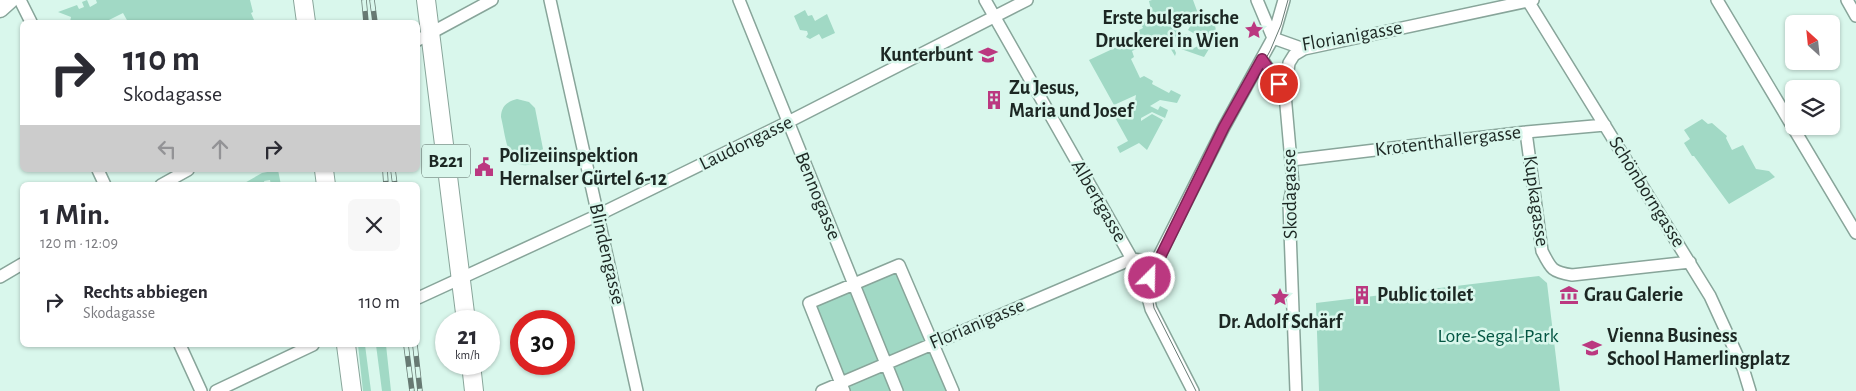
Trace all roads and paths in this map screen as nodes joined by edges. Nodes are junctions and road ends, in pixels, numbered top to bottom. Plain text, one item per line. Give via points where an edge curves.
1 (10, 0) edge
2 (20, 0) edge
3 (302, 0) edge
4 (426, 0) edge
5 (492, 0) edge
6 (550, 0) edge
7 (739, 0) edge
8 (985, 0) edge
9 (1027, 0) edge
10 (1257, 0) edge
11 (1284, 0) edge
12 (1531, 0) edge
13 (1717, 0) edge
14 (1846, 0) edge
15 (0, 8) edge
16 (994, 16) junction
17 (1856, 16) edge
18 (30, 20) edge
19 (306, 20) edge
20 (424, 37) edge
21 (1272, 38) junction
22 (1304, 49) junction
23 (1262, 59) junction
24 (1285, 94) junction
25 (788, 122) junction
26 (1605, 125) junction
27 (1526, 132) junction
28 (1292, 160) junction
29 (184, 172) edge
30 (166, 182) edge
31 (1856, 209) edge
32 (1845, 214) junction
33 (598, 215) junction
34 (1856, 233) edge
35 (1132, 259) junction
36 (1156, 262) junction
37 (1690, 262) junction
38 (20, 265) edge
39 (0, 277) edge
40 (461, 279) junction
41 (854, 284) junction
42 (420, 297) edge
43 (465, 310) edge
44 (932, 343) junction
45 (181, 347) edge
46 (310, 347) edge
47 (346, 347) edge
48 (886, 363) junction
49 (472, 375) edge
50 (843, 387) edge
51 (201, 391) edge
52 (216, 391) edge
53 (352, 391) edge
54 (474, 391) edge
55 (637, 391) edge
56 (822, 391) edge
57 (897, 391) edge
58 (953, 391) edge
59 (1193, 391) edge
60 (1296, 391) edge
61 (1750, 391) edge

1 - 15 main road
2 - 18 street
3 - 19 main road
4 - 20 main road, B221
5 - 20 street
6 - 33 street, Blindengasse
7 - 25 street, Bennogasse
8 - 16 street, Albertgasse
9 - 16 street, Laudongasse
10 - 21 street
11 - 21 street
12 - 22 street, Florianigasse
12 - 26 street, Schönborngasse
13 - 32 street
14 - 17 street
16 - 25 street, Laudongasse
16 - 35 street, Albertgasse
20 - 40 main road, B221
21 - 22 street, Florianigasse
21 - 23 street, Florianigasse
22 - 24 street, Skodagasse via 1289,63
23 - 24 street, Skodagasse
23 - 36 street, Florianigasse
24 - 28 street, Skodagasse
25 - 33 street, Laudongasse
25 - 41 street, Bennogasse
26 - 27 street, Krotenthallergasse
26 - 37 street, Schönborngasse
27 - 28 street, Krotenthallergasse
27 - 37 street, Kupkagasse via 1542,251 1551,268 1572,275
28 - 60 street, Skodagasse via 1293,184 1289,204
29 - 30 street
31 - 32 street
32 - 34 street
33 - 40 street, Laudongasse
33 - 55 street, Blindengasse
35 - 36 street, Albertgasse
35 - 44 street, Florianigasse
36 - 59 street via 1149,283 1150,305
37 - 61 street, Schönborngasse via 1727,331
38 - 39 street
40 - 42 street, Laudongasse
40 - 43 main road, B221
41 - 44 street via 899,265
41 - 48 street, Bennogasse
41 - 50 street via 809,303
44 - 48 street, Florianigasse
44 - 58 street
45 - 51 street
46 - 52 street
47 - 53 main road
48 - 50 street, Florianigasse
48 - 57 street, Bennogasse
49 - 54 main road
50 - 56 street, Florianigasse

